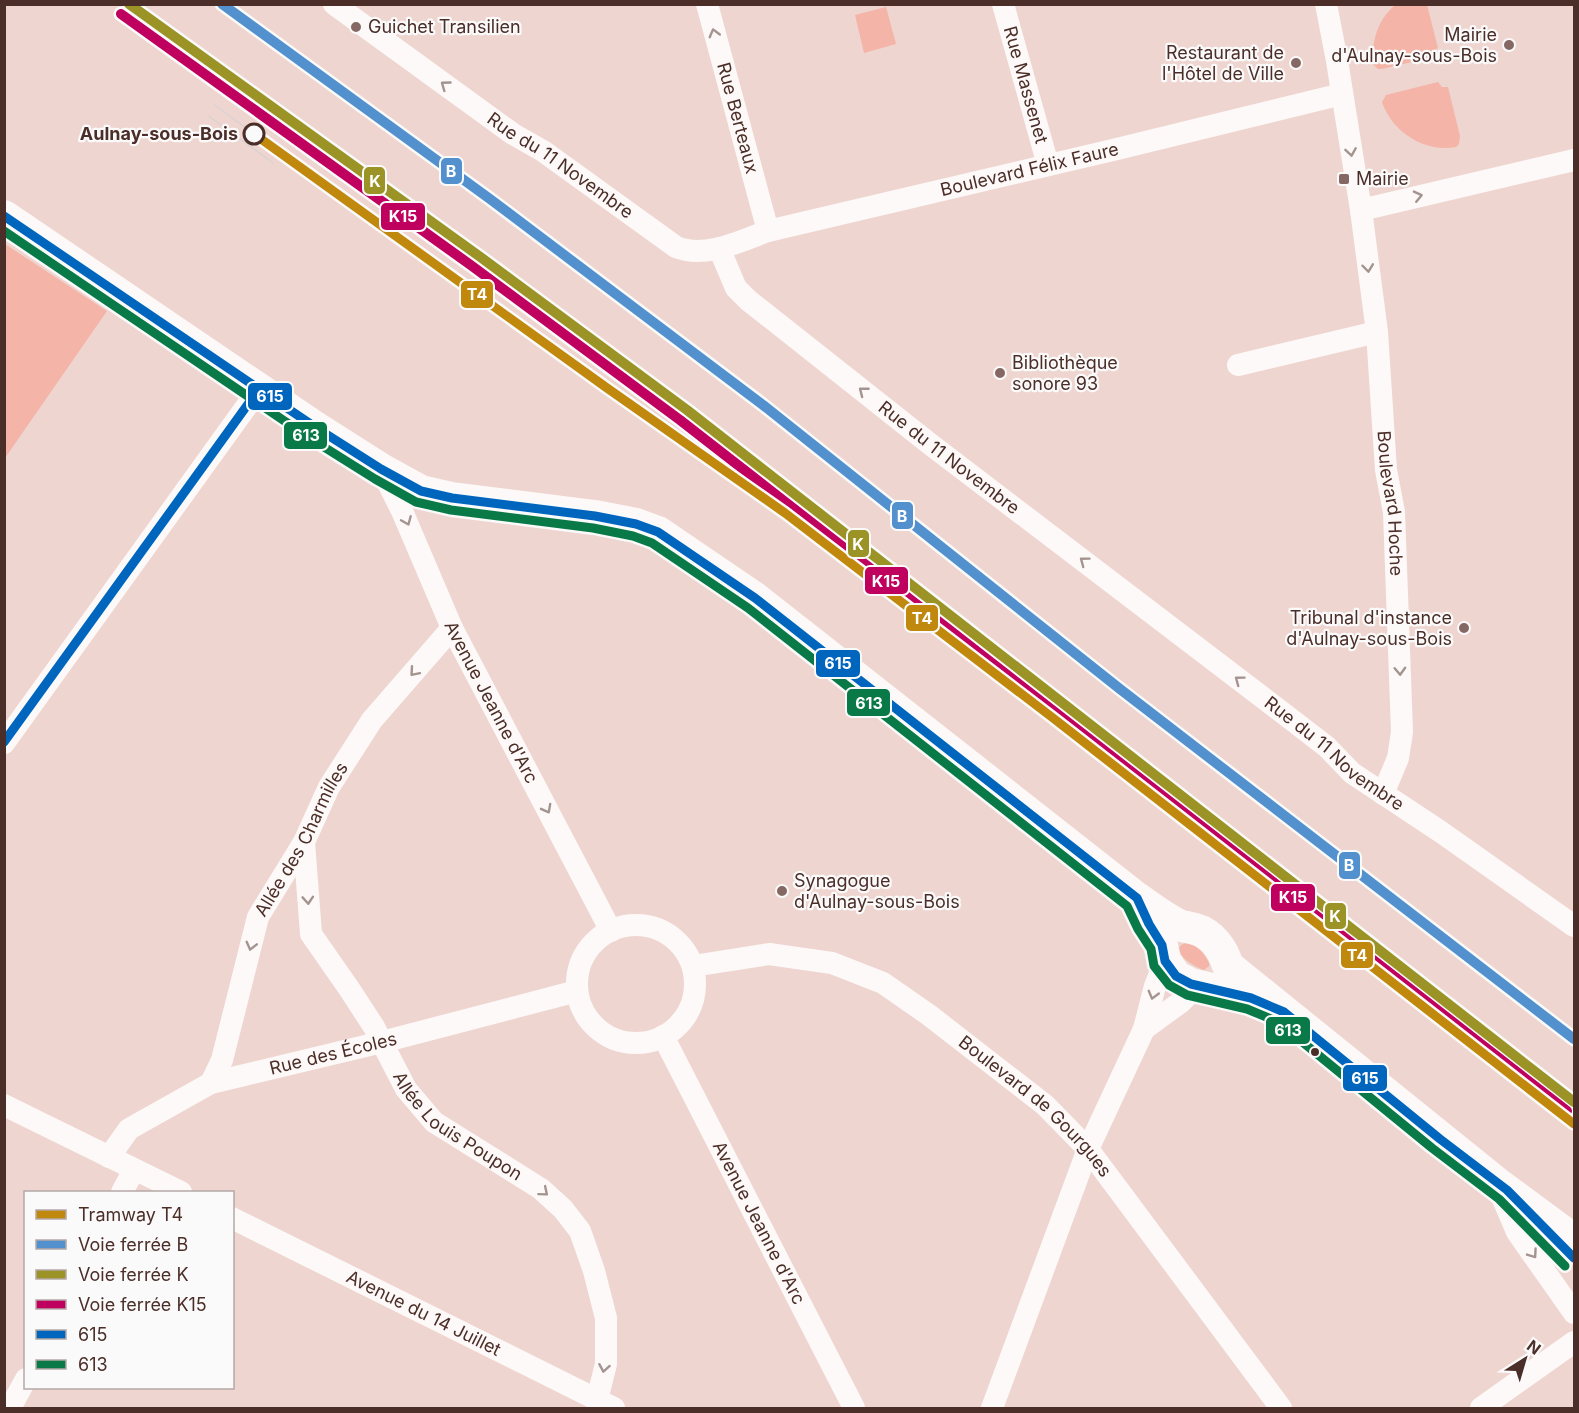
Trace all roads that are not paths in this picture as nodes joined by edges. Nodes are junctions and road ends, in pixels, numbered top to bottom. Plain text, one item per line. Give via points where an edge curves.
1 (334, 4) edge
2 (707, 4) edge
3 (1003, 4) edge
4 (1326, 4) edge
5 (1342, 94) junction
6 (1575, 160) edge
7 (1048, 165) junction
8 (1361, 210) junction
9 (4, 216) edge
10 (768, 231) junction
11 (719, 248) junction
12 (1377, 332) junction
13 (1238, 365) dead end
14 (259, 389) junction
15 (381, 469) junction
16 (452, 628) junction
17 (4, 743) edge
18 (1383, 794) junction
19 (304, 842) junction
20 (1575, 926) edge
21 (611, 931) junction
22 (1168, 944) junction
23 (693, 966) junction
24 (1212, 979) junction
25 (578, 991) junction
26 (1144, 1029) junction
27 (663, 1036) junction
28 (382, 1042) junction
29 (211, 1083) junction
30 (4, 1105) edge
31 (1088, 1149) junction
32 (109, 1157) junction
33 (135, 1170) junction
34 (1502, 1186) junction
35 (123, 1191) edge
36 (179, 1191) edge
37 (234, 1219) edge
38 (1575, 1240) edge
39 (1575, 1258) edge
40 (1575, 1313) edge
41 (1575, 1342) edge
42 (24, 1383) edge
43 (606, 1404) edge
44 (10, 1408) edge
45 (855, 1408) edge
46 (992, 1408) edge
47 (1281, 1408) edge
48 (1481, 1408) edge

11 -> 1 street, Rue du 11 Novembre via 694,252 676,247
10 -> 2 street, Rue Berteaux
3 - 7 street, Rue Massenet
4 - 5 street, Boulevard Hoche
5 - 7 street, Boulevard Félix Faure
5 -> 8 street, Boulevard Hoche
8 -> 6 street
7 - 10 street, Boulevard Félix Faure
8 -> 12 street, Boulevard Hoche
9 - 14 street
10 - 11 street, Boulevard Félix Faure
18 -> 11 street, Rue du 11 Novembre via 748,300 736,288
12 - 13 street
12 -> 18 street, Boulevard Hoche via 1386,470 1394,512 1402,732 1398,758
14 - 15 street
14 - 17 street
15 -> 16 street, Avenue Jeanne d'Arc
15 - 22 street via 421,491 446,497 595,516 658,532 755,598 1137,898
16 -> 19 street, Allée des Charmilles via 372,720 329,787
16 -> 21 street, Avenue Jeanne d'Arc
18 - 20 street, Rue du 11 Novembre
19 -> 28 street, Allée Louis Poupon via 311,934
19 -> 29 street, Allée des Charmilles via 258,917 222,1060
21 - 23 street via 630,925 650,927 669,935 684,948
21 - 25 street via 585,955 578,972
22 - 24 street via 1170,969 1180,979
22 - 24 street via 1198,930 1209,936 1224,956
22 -> 26 street
23 - 27 street via 694,999 677,1027
23 - 31 street, Boulevard de Gourgues via 769,954 832,963 883,983 1046,1105
24 - 26 street
24 - 34 street via 1284,1012
25 - 27 street via 583,1009 608,1036 627,1042
25 - 28 street, Rue des Écoles
26 - 31 street
27 - 45 street, Avenue Jeanne d'Arc
28 - 29 street, Rue des Écoles
28 -> 43 street, Allée Louis Poupon via 406,1089 434,1122 541,1189 580,1231 606,1318
29 - 32 street, Rue des Écoles via 129,1129
30 - 32 street
31 - 46 street
31 - 47 street, Boulevard de Gourgues
32 - 33 street
33 - 35 street
33 - 36 street
34 - 38 street
34 - 39 street
34 -> 40 street via 1517,1232
37 - 43 street, Avenue du 14 Juillet
41 - 48 street
42 - 44 street

